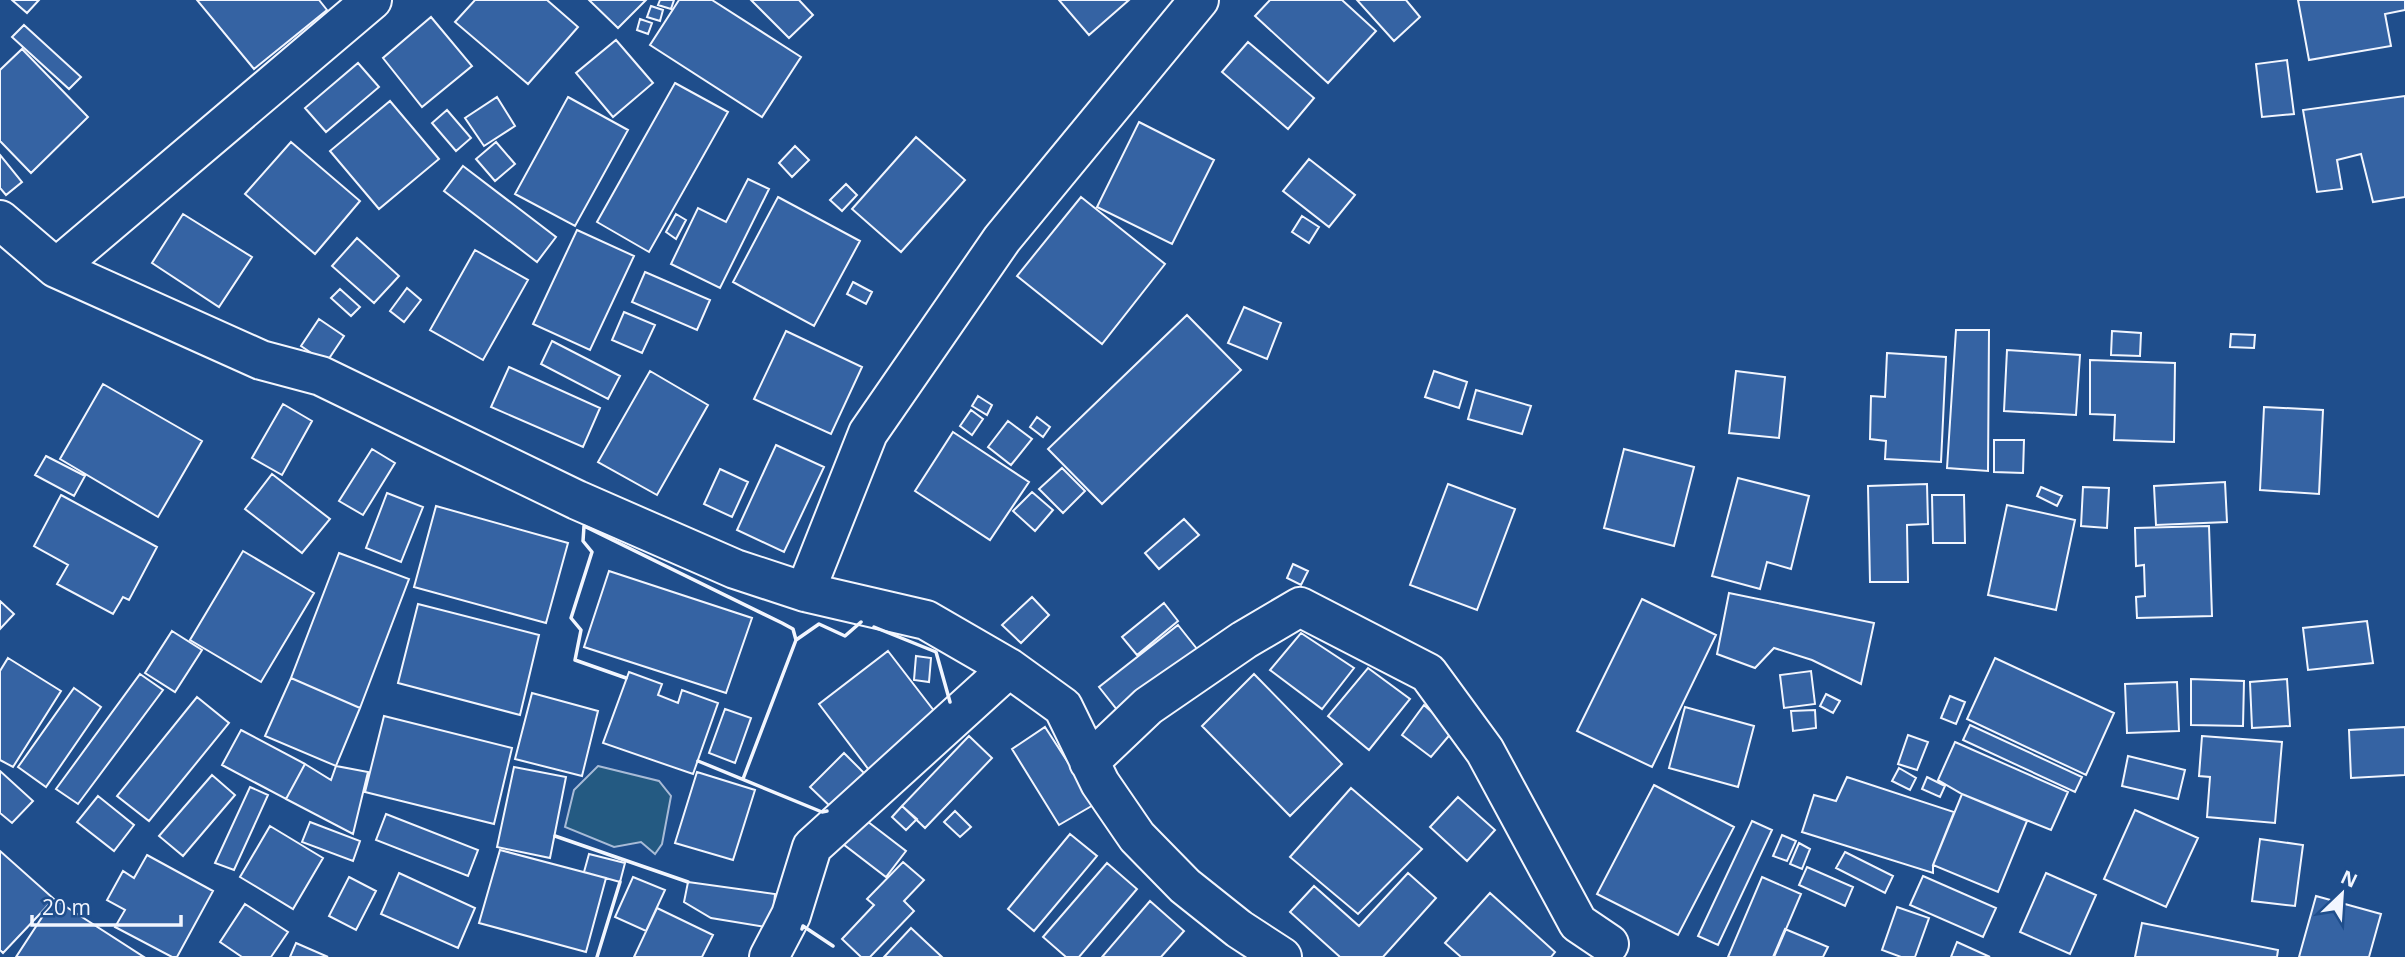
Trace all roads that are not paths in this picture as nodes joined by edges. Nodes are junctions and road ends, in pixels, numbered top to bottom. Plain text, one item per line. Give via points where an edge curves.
1 (373, 0) edge
2 (1199, 0) edge
3 (0, 220) edge
4 (56, 268) junction
5 (804, 592) junction
6 (1009, 668) junction
7 (1089, 762) junction
8 (1609, 944) dead end
9 (769, 957) edge
10 (1282, 957) edge

1 - 4 street
2 - 5 street via 1002,239 868,433
3 - 4 street
4 - 5 street via 261,360 321,376 576,500 735,569
5 - 6 street via 926,620
6 - 7 street via 1063,707
6 - 9 street via 812,847 791,915
7 - 8 street via 1148,706 1300,607 1427,673 1485,751 1578,923
7 - 10 street via 1137,837 1185,886

